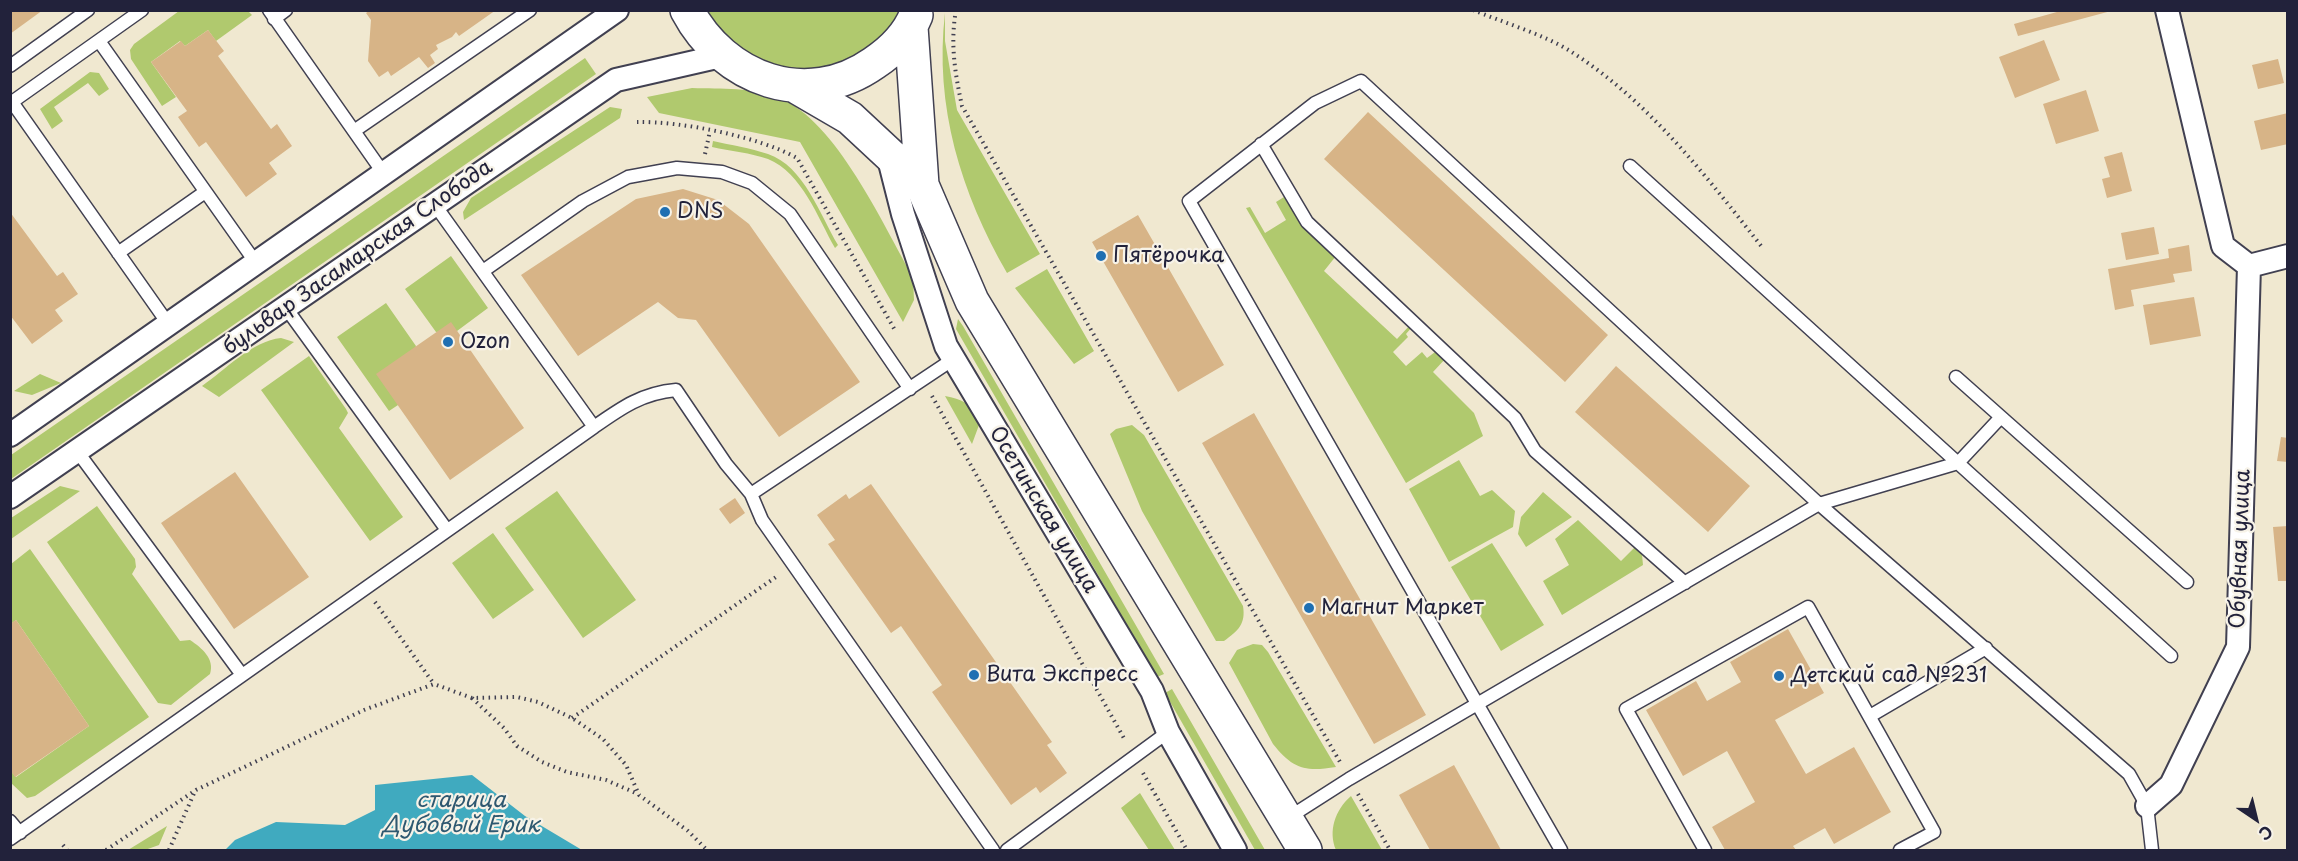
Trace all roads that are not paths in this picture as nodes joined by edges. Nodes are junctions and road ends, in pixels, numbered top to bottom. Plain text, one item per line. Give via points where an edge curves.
1 (142, 10) edge
2 (286, 10) edge
3 (530, 10) edge
4 (617, 10) edge
5 (687, 10) edge
6 (2167, 10) edge
7 (86, 11) edge
8 (272, 15) edge
9 (915, 19) edge
10 (99, 41) junction
11 (721, 56) junction
12 (10, 66) edge
13 (795, 86) junction
14 (11, 103) edge
15 (354, 131) junction
16 (1261, 144) junction
17 (888, 153) junction
18 (1630, 166) dead end
19 (384, 174) junction
20 (922, 184) junction
21 (205, 192) junction
22 (435, 205) junction
23 (118, 253) junction
24 (2288, 256) edge
25 (256, 263) junction
26 (2249, 266) junction
27 (483, 271) junction
28 (286, 308) junction
29 (169, 325) junction
30 (952, 360) junction
31 (1956, 377) dead end
32 (910, 388) junction
33 (2001, 417) junction
34 (594, 427) junction
35 (12, 432) edge
36 (77, 451) junction
37 (1958, 463) junction
38 (750, 494) junction
39 (10, 497) edge
40 (1819, 504) junction
41 (447, 530) junction
42 (2187, 582) dead end
43 (1685, 583) junction
44 (1986, 648) junction
45 (2171, 656) dead end
46 (242, 675) junction
47 (1478, 705) junction
48 (1870, 716) junction
49 (1168, 732) junction
50 (2147, 806) junction
51 (1288, 818) junction
52 (10, 820) edge
53 (15, 836) edge
54 (993, 850) edge
55 (1007, 850) edge
56 (1235, 850) edge
57 (1305, 850) edge
58 (1562, 850) edge
59 (1705, 850) edge
60 (1900, 850) edge
61 (2152, 850) edge

1 - 10 lane
2 - 8 lane
3 - 15 lane
4 - 19 street
5 - 11 street via 699,32
6 - 26 street via 2223,246
7 - 12 lane
8 - 15 lane
9 - 13 street via 889,52 861,72 829,83
9 - 20 street
10 - 14 lane
10 - 21 lane
11 - 13 street via 756,77
11 - 22 street, бульвар Засамарская Слобода via 616,80
13 - 17 street via 850,118
14 - 23 lane
15 - 19 lane
16 - 40 lane via 1315,103 1361,81
16 - 43 lane via 1307,222 1515,418 1535,451
16 - 47 lane via 1189,201
17 - 20 street
17 - 30 street, Осетинская улица via 903,214
18 - 37 lane
19 - 25 street
20 - 51 street via 975,307
21 - 23 lane
21 - 25 lane
22 - 27 lane
22 - 28 street, бульвар Засамарская Слобода
23 - 29 lane
24 - 26 street
25 - 29 street
26 - 50 street, Обувная улица via 2238,647 2171,785
27 - 32 lane via 583,201 628,177 677,168 722,172 752,183 789,214
27 - 34 lane
28 - 36 street, бульвар Засамарская Слобода
28 - 41 lane
29 - 35 street
30 - 32 lane
30 - 49 street, Осетинская улица via 1152,691
31 - 33 lane
32 - 38 lane
33 - 37 lane
33 - 42 lane
34 - 38 lane via 653,392 676,390
34 - 41 lane
36 - 39 street, бульвар Засамарская Слобода
36 - 46 lane
37 - 40 lane
37 - 45 lane
38 - 54 lane via 762,520
40 - 43 lane
40 - 44 lane
41 - 46 lane
43 - 47 lane
44 - 48 lane
44 - 50 lane via 2129,774
46 - 53 lane
47 - 51 lane
47 - 58 lane
48 - 59 lane via 1808,607 1626,709
48 - 60 lane via 1934,831
49 - 55 lane
49 - 56 street, Осетинская улица
50 - 61 lane
51 - 57 street
52 - 53 lane

